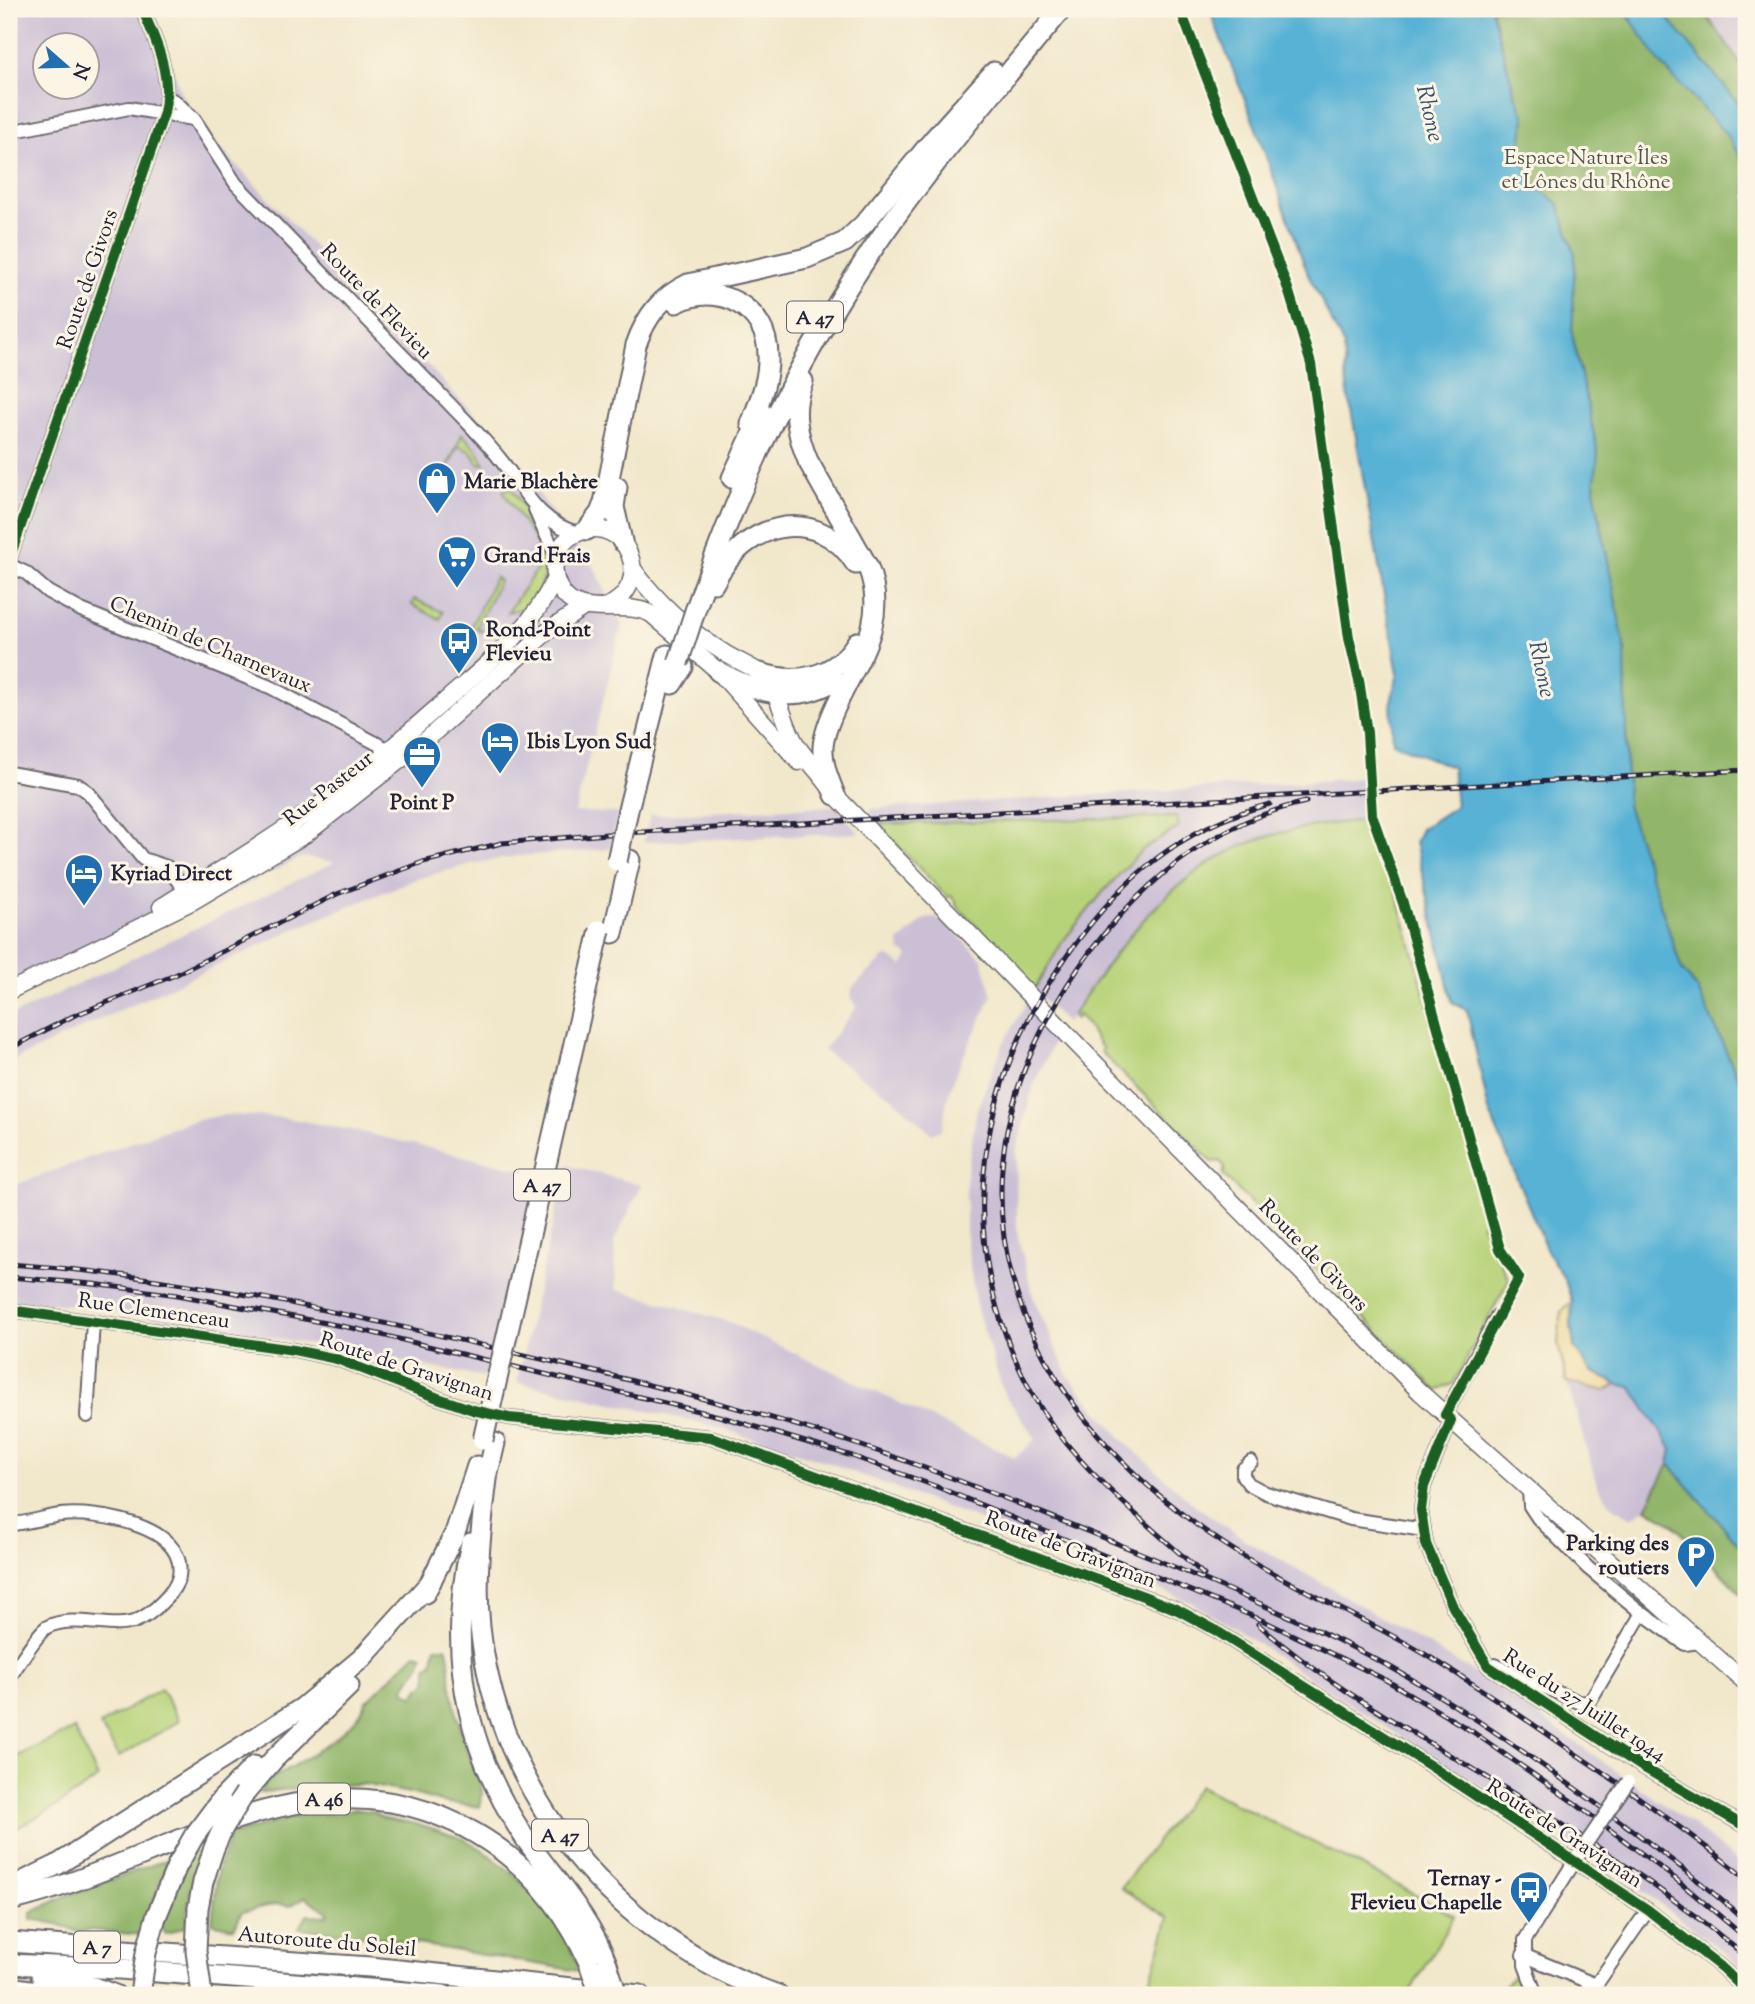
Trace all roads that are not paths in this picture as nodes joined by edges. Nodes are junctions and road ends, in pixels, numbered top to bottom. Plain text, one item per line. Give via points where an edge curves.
1 (142, 9) edge
2 (1048, 9) edge
3 (1062, 9) edge
4 (1001, 64) junction
5 (167, 97) junction
6 (164, 113) junction
7 (194, 119) junction
8 (9, 132) edge
9 (814, 344) junction
10 (724, 496) junction
11 (535, 508) junction
12 (582, 531) junction
13 (622, 541) junction
14 (556, 556) junction
15 (9, 562) edge
16 (633, 569) junction
17 (555, 578) junction
18 (584, 607) junction
19 (604, 607) junction
20 (693, 610) junction
21 (857, 661) junction
22 (676, 662) junction
23 (718, 671) junction
24 (760, 673) junction
25 (796, 679) junction
26 (774, 693) junction
27 (766, 726) junction
28 (394, 755) junction
29 (9, 773) edge
30 (835, 795) junction
31 (635, 810) junction
32 (190, 896) junction
33 (9, 991) edge
34 (9, 1310) edge
35 (1497, 1316) dead end
36 (93, 1322) junction
37 (294, 1350) joint
38 (87, 1416) dead end
39 (1448, 1417) junction
40 (489, 1441) junction
41 (1251, 1462) dead end
42 (487, 1479) junction
43 (1529, 1490) junction
44 (9, 1524) edge
45 (1424, 1530) junction
46 (431, 1582) junction
47 (1642, 1613) junction
48 (1699, 1642) junction
49 (1488, 1666) junction
50 (9, 1678) edge
51 (1746, 1683) edge
52 (320, 1713) junction
53 (1642, 1766) junction
54 (1746, 1827) edge
55 (1575, 1862) junction
56 (9, 1888) edge
57 (9, 1901) edge
58 (1648, 1910) junction
59 (9, 1942) edge
60 (1523, 1955) junction
61 (9, 1964) edge
62 (598, 1964) junction
63 (9, 1970) edge
64 (9, 1987) edge
65 (1746, 1991) edge
66 (64, 1995) edge
67 (115, 1995) edge
68 (140, 1995) edge
69 (202, 1995) edge
70 (443, 1995) edge
71 (600, 1995) edge
72 (617, 1995) edge
73 (640, 1995) edge
74 (778, 1995) edge
75 (1536, 1995) edge

1 - 5 street, Route de Givors via 160,48
2 - 4 highway, A 47
3 - 9 highway, A 47 via 886,231
4 - 10 highway, A 47 via 894,198 830,291 778,383
4 - 12 highway via 845,242 807,258 688,284 655,308 636,345 604,503
5 - 6 street, Route de Givors
5 - 7 street, Route de Flevieu
6 - 7 street
6 - 8 street via 129,108
6 - 15 street, Route de Givors
7 - 11 street, Route de Flevieu via 236,184 467,422
9 - 20 highway, A 47 via 749,472
9 - 21 highway via 797,400 797,425 808,461 874,584 874,621
10 - 13 highway via 766,380 768,346 760,323 741,304 725,296 702,294 681,300 665,312 655,323 644,351 615,500
10 - 20 highway, A 47
11 - 12 street, Route de Flevieu via 562,528
11 - 14 street, Route de Flevieu
12 - 13 main road via 606,531
12 - 14 main road via 567,540
13 - 16 main road
14 - 17 main road
15 - 28 street, Chemin de Charnevaux via 81,610 270,687
16 - 19 main road via 625,593
16 - 24 main road via 664,606 720,651
17 - 18 main road via 565,596
17 - 28 main road, Rue Pasteur via 543,603 520,631
18 - 19 main road
18 - 28 main road, Rue Pasteur via 548,631 468,704
19 - 23 main road via 646,612
20 - 22 highway, A 47, bridge
20 - 25 highway via 740,546 754,537 793,527 831,538 861,572 867,596 865,622 853,649 838,664 817,676
21 - 26 highway via 821,688
21 - 30 highway via 824,740 824,764
22 - 31 highway, A 47
22 - 31 highway, A 47
23 - 26 highway via 750,688
23 - 27 main road
24 - 25 highway
24 - 26 main road
25 - 26 main road
26 - 27 main road via 764,707
26 - 30 main road via 796,745
27 - 30 main road via 820,785
28 - 32 main road, Rue Pasteur via 306,834
29 - 32 street via 78,785 143,859 167,867
30 - 39 main road, Route de Givors
31 - 40 highway, A 47
32 - 33 main road, Rue Pasteur
34 - 36 street, Rue Clemenceau
35 - 39 street, Rue du 27 Juillet 1944
36 - 37 street, Rue Clemenceau
36 - 38 street
37 - 55 street, Route de Gravignan via 337,1359 438,1398 509,1418 711,1437 1143,1596 1215,1630
39 - 43 main road, Route de Givors
39 - 45 street, Rue du 27 Juillet 1944 via 1424,1486
40 - 42 highway, A 47
40 - 46 highway, A 47
41 - 45 street via 1243,1476 1266,1493 1351,1519
42 - 62 highway, A 47 via 460,1603 461,1671 469,1713 505,1805 597,1939
42 - 74 highway, A 47 via 479,1564 482,1644 504,1729 536,1798 583,1865 639,1919 702,1962
43 - 47 street via 1530,1506 1538,1518
43 - 48 main road, Route de Givors
44 - 50 street via 62,1514 106,1517 139,1526 170,1544 179,1574 168,1597 134,1622 72,1620 45,1628
45 - 49 street, Rue du 27 Juillet 1944 via 1453,1607
46 - 52 highway, A 47 via 387,1648
46 - 56 highway via 362,1658 302,1708 57,1865
47 - 48 street via 1685,1644
47 - 49 street via 1590,1701 1581,1703 1496,1665
48 - 51 main road, Route de Givors
49 - 53 street, Rue du 27 Juillet 1944
52 - 68 highway, bridge via 267,1754 220,1800 194,1836 156,1917
52 - 69 highway, bridge via 245,1793 214,1848 198,1908 196,1951
53 - 54 street, Rue du 27 Juillet 1944
53 - 55 street, bridge
55 - 58 street, Route de Gravignan
55 - 60 street via 1525,1940
57 - 62 highway, A 46 via 263,1810 318,1799 366,1799 431,1812 498,1848 552,1899
58 - 60 street via 1596,1985
58 - 65 street, Route de Gravignan
59 - 73 highway, Autoroute du Soleil / A 7 via 370,1967
60 - 75 street
61 - 70 highway, Autoroute du Soleil / A 7
62 - 71 highway, A 46, bridge
62 - 72 highway, A 47, bridge
63 - 67 highway via 71,1981
64 - 66 highway

